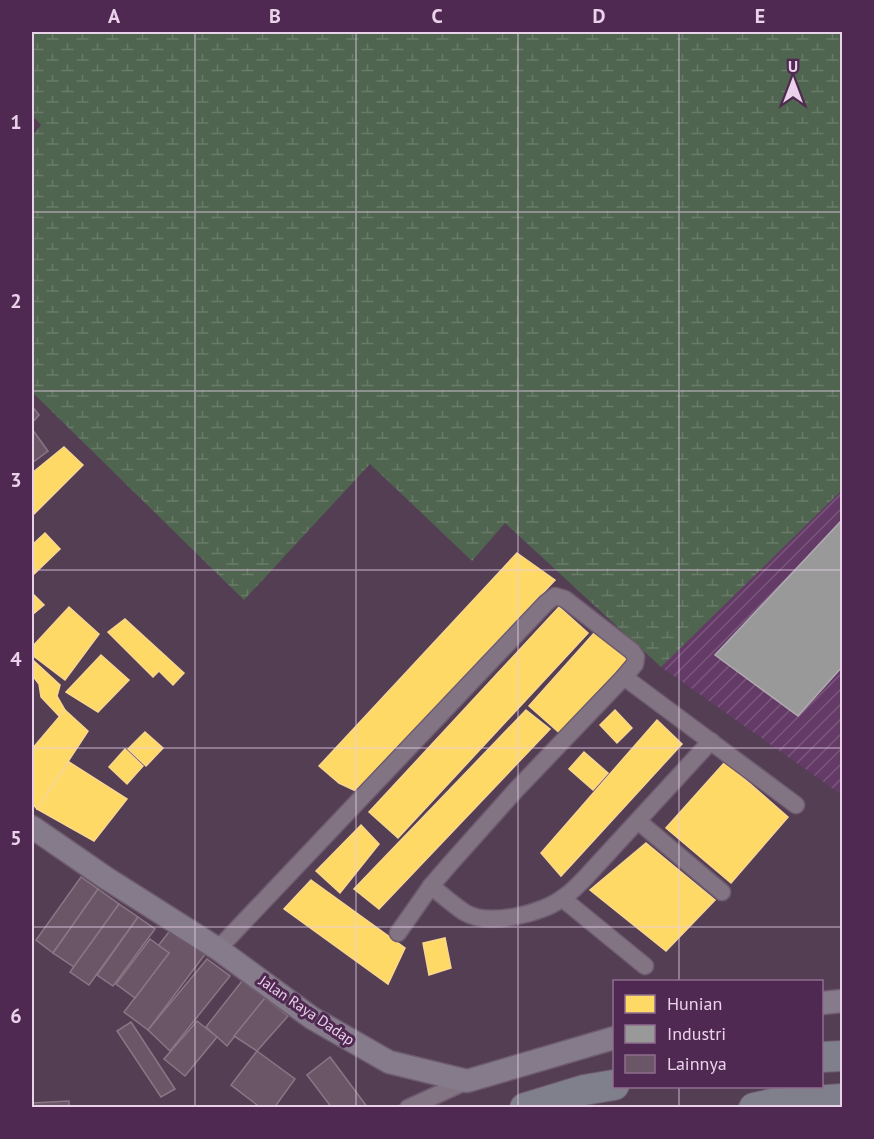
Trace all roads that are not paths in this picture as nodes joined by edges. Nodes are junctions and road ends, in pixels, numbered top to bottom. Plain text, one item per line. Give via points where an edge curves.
1 (624, 677) junction
2 (711, 741) junction
3 (796, 804) dead end
4 (638, 821) junction
5 (32, 826) edge
6 (431, 886) junction
7 (722, 892) dead end
8 (563, 899) junction
9 (398, 933) dead end
10 (218, 949) junction
11 (645, 966) dead end
12 (843, 1001) edge
13 (823, 1003) edge
14 (613, 1039) edge
15 (843, 1056) edge
16 (823, 1057) edge
17 (467, 1081) junction
18 (613, 1085) edge
19 (843, 1100) edge
20 (408, 1107) edge
21 (525, 1107) edge
22 (754, 1107) edge

1 - 2 street
1 - 6 street
1 - 10 street via 635,664 632,651 565,599 555,596
2 - 3 street
2 - 4 street
4 - 7 street
4 - 8 street
5 - 10 main road, Jalan Raya Dadap
6 - 8 street via 465,913 482,918 510,918
6 - 9 street
8 - 11 street
10 - 17 main road, Jalan Raya Dadap via 312,1018 389,1062
12 - 13 main road
14 - 17 main road, Jalan Raya Dadap
15 - 16 highway
17 - 20 street
18 - 21 highway
19 - 22 highway

